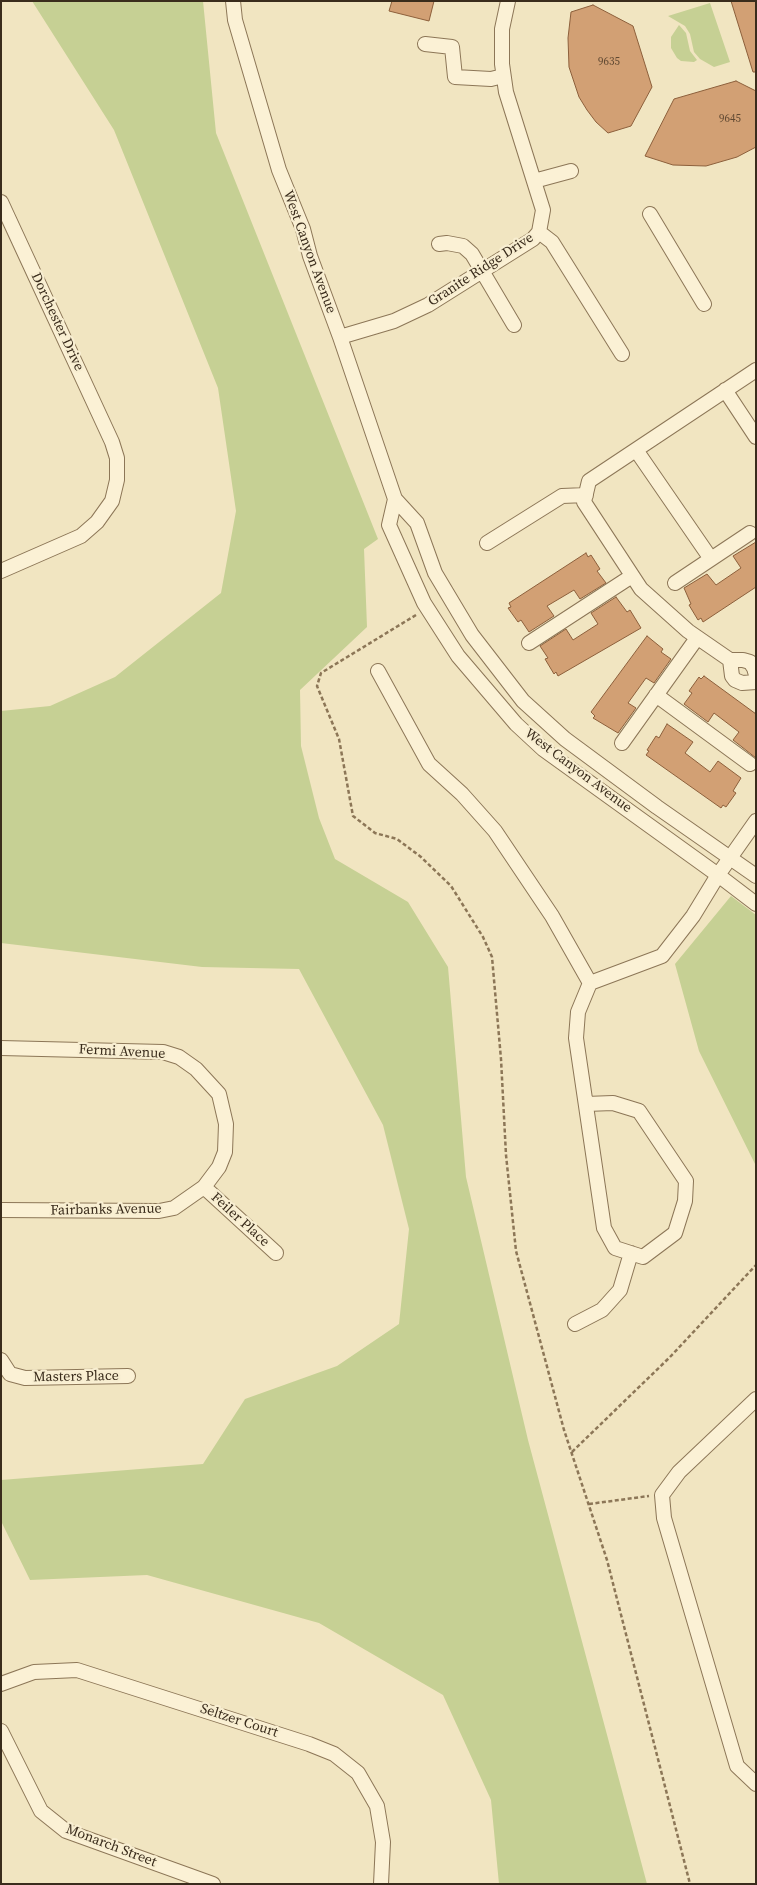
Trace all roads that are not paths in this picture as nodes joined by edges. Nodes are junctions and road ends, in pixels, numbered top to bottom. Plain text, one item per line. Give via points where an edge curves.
1 (233, 1) edge
2 (508, 1) edge
3 (425, 44) dead end
4 (503, 76) junction
5 (571, 171) dead end
6 (534, 181) junction
7 (1, 202) edge
8 (650, 214) dead end
9 (539, 232) junction
10 (439, 244) dead end
11 (482, 270) junction
12 (704, 304) dead end
13 (514, 325) dead end
14 (340, 337) junction
15 (622, 354) dead end
16 (756, 370) edge
17 (724, 390) junction
18 (756, 437) edge
19 (636, 450) junction
20 (586, 495) junction
21 (394, 499) junction
22 (750, 533) dead end
23 (486, 543) dead end
24 (711, 559) junction
25 (1, 572) edge
26 (632, 576) junction
27 (675, 583) dead end
28 (697, 638) junction
29 (530, 643) dead end
30 (730, 660) junction
31 (378, 671) dead end
32 (756, 675) edge
33 (756, 682) edge
34 (656, 695) junction
35 (622, 743) dead end
36 (750, 764) dead end
37 (756, 821) edge
38 (730, 857) junction
39 (718, 875) junction
40 (756, 876) edge
41 (756, 904) edge
42 (590, 983) junction
43 (1, 1048) edge
44 (586, 1104) junction
45 (204, 1187) junction
46 (1, 1210) edge
47 (276, 1253) dead end
48 (631, 1253) junction
49 (576, 1324) dead end
50 (1, 1360) edge
51 (128, 1376) dead end
52 (756, 1399) edge
53 (1, 1684) edge
54 (1, 1731) edge
55 (756, 1784) edge
56 (213, 1884) edge
57 (380, 1884) edge

1 - 14 street, West Canyon Avenue via 235,20 279,170
2 - 4 street, Granite Ridge Drive via 502,29
3 - 4 street via 452,47 455,77
4 - 6 street, Granite Ridge Drive
5 - 6 street
6 - 9 street, Granite Ridge Drive via 543,210
7 - 25 street, Dorchester Drive via 112,442 116,458 112,501 97,522 81,536
8 - 12 street
9 - 11 street, Granite Ridge Drive
9 - 15 street via 552,242
10 - 11 street via 463,246
11 - 13 street
11 - 14 street, Granite Ridge Drive via 428,305 394,321
14 - 21 street, West Canyon Avenue
16 - 17 street
17 - 18 street
17 - 19 street
19 - 20 street via 589,481
19 - 24 street
20 - 23 street via 562,496
20 - 26 street via 584,502
21 - 38 street, West Canyon Avenue via 417,523 435,574 472,635 523,701 592,760
21 - 39 street, West Canyon Avenue via 389,525 428,609 458,656 516,724 543,749
22 - 24 street
24 - 27 street
26 - 28 street via 641,589
26 - 29 street
28 - 30 street
28 - 34 street
30 - 32 street via 750,662
30 - 33 street via 735,680
31 - 42 street via 429,764 495,831 552,916
34 - 35 street
34 - 36 street
37 - 38 street
38 - 39 street
38 - 40 street, West Canyon Avenue
39 - 41 street, West Canyon Avenue
39 - 42 street via 693,916 662,956
42 - 44 street via 578,1012 576,1038
43 - 45 street, Fermi Avenue via 162,1052 185,1061 219,1094 226,1124 225,1152
44 - 48 street via 604,1228 615,1248
44 - 48 street via 613,1103 639,1111 686,1180 675,1233 643,1257
45 - 46 street, Fairbanks Avenue via 174,1208 159,1211
45 - 47 street, Feiler Place
48 - 49 street via 620,1290 602,1310
50 - 51 street, Masters Place via 10,1374 25,1378
52 - 55 street via 679,1472 662,1495 664,1518 737,1766
53 - 57 street, Seltzer Court via 34,1672 76,1670 334,1754 358,1773 377,1806 383,1842
54 - 56 street, Monarch Street via 41,1811 66,1831

